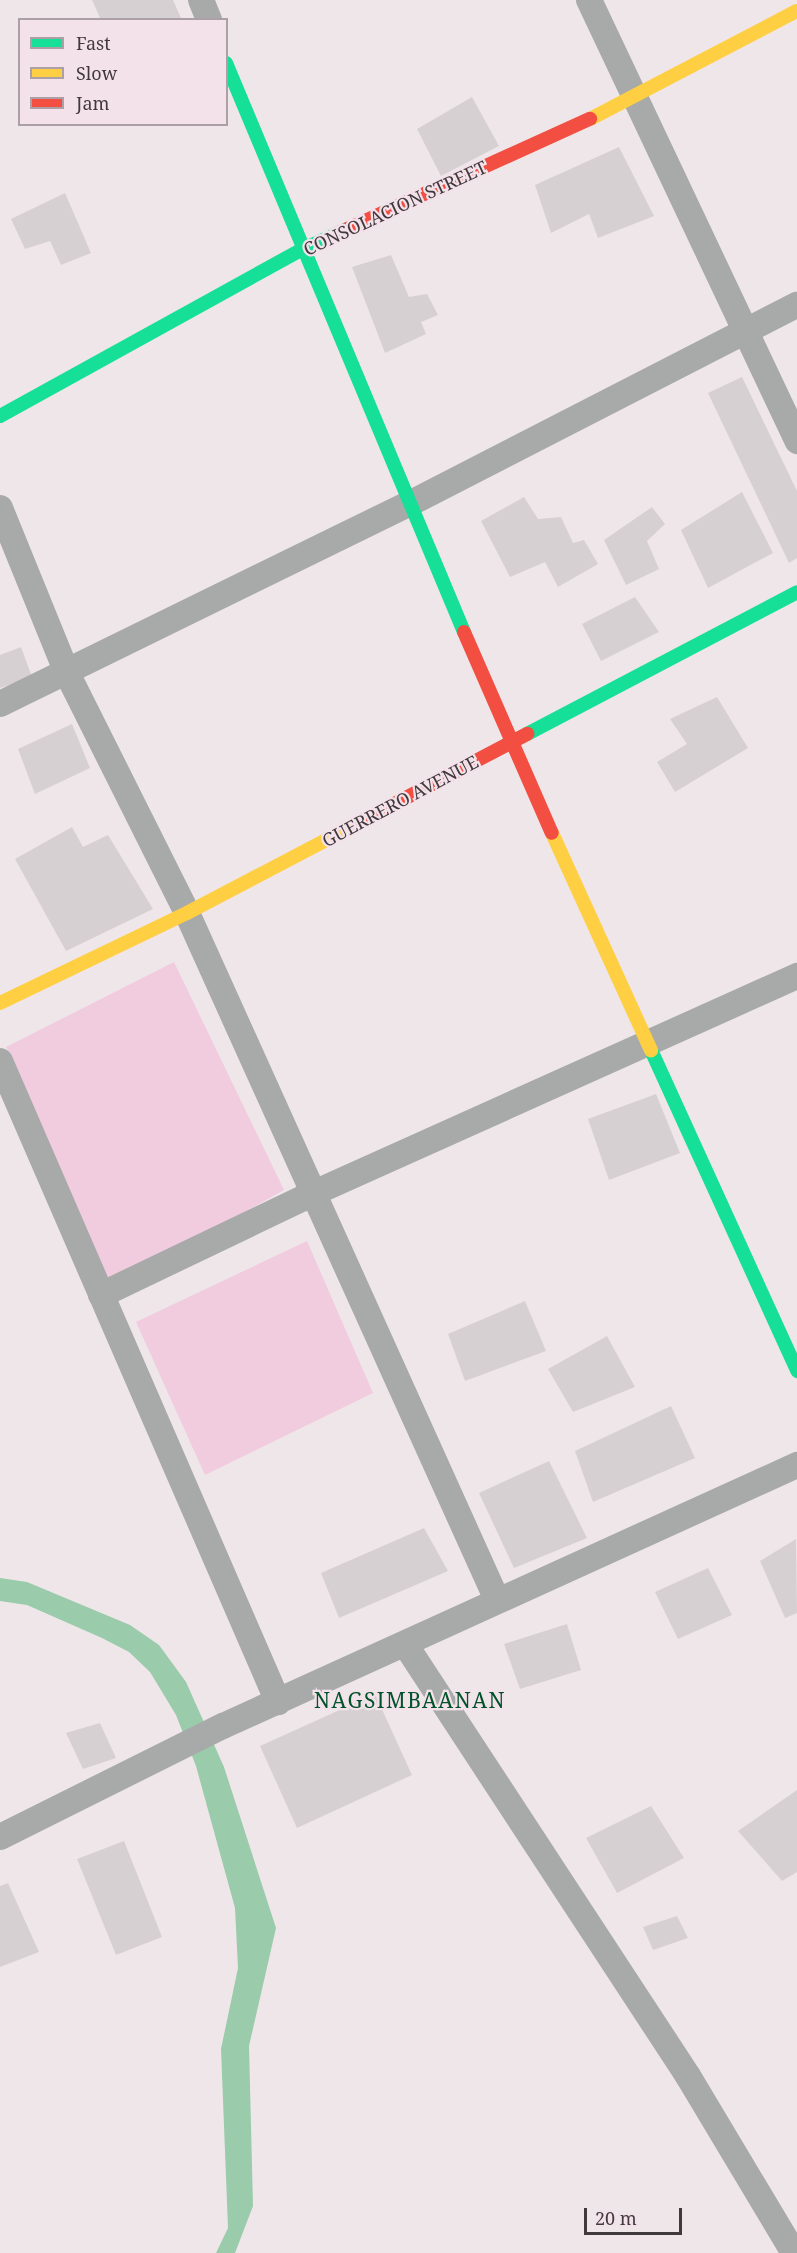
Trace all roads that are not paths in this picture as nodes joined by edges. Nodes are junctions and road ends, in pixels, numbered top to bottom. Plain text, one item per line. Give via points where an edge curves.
1 (201, 0) edge
2 (589, 0) edge
3 (797, 11) edge
4 (208, 18) edge
5 (228, 68) edge
6 (634, 99) junction
7 (303, 249) junction
8 (797, 305) edge
9 (744, 332) junction
10 (0, 416) edge
11 (797, 441) edge
12 (409, 504) junction
13 (0, 508) edge
14 (797, 592) edge
15 (67, 673) junction
16 (0, 704) edge
17 (511, 744) junction
18 (187, 912) junction
19 (797, 976) edge
20 (0, 1003) edge
21 (646, 1045) junction
22 (0, 1061) edge
23 (315, 1193) junction
24 (101, 1295) junction
25 (797, 1371) edge
26 (797, 1465) edge
27 (497, 1600) junction
28 (405, 1644) junction
29 (278, 1701) junction
30 (0, 1837) edge
31 (794, 2253) edge

1 - 4 street
2 - 6 street
3 - 6 street, CONSOLACION STREET
5 - 7 street
6 - 7 street, CONSOLACION STREET
6 - 9 street
7 - 10 street, CONSOLACION STREET
7 - 12 street
8 - 9 street
9 - 11 street
9 - 12 street
12 - 15 street
12 - 17 street
13 - 15 street
14 - 17 street, GUERRERO AVENUE
15 - 16 street
15 - 18 street
17 - 18 street, GUERRERO AVENUE
17 - 21 street
18 - 20 street, GUERRERO AVENUE
18 - 23 street
19 - 21 street
21 - 23 street
21 - 25 street
22 - 24 street
23 - 24 street
23 - 27 street
24 - 29 street
26 - 27 street via 647,1537
27 - 28 street
28 - 29 street
28 - 31 street via 688,2076
29 - 30 street

